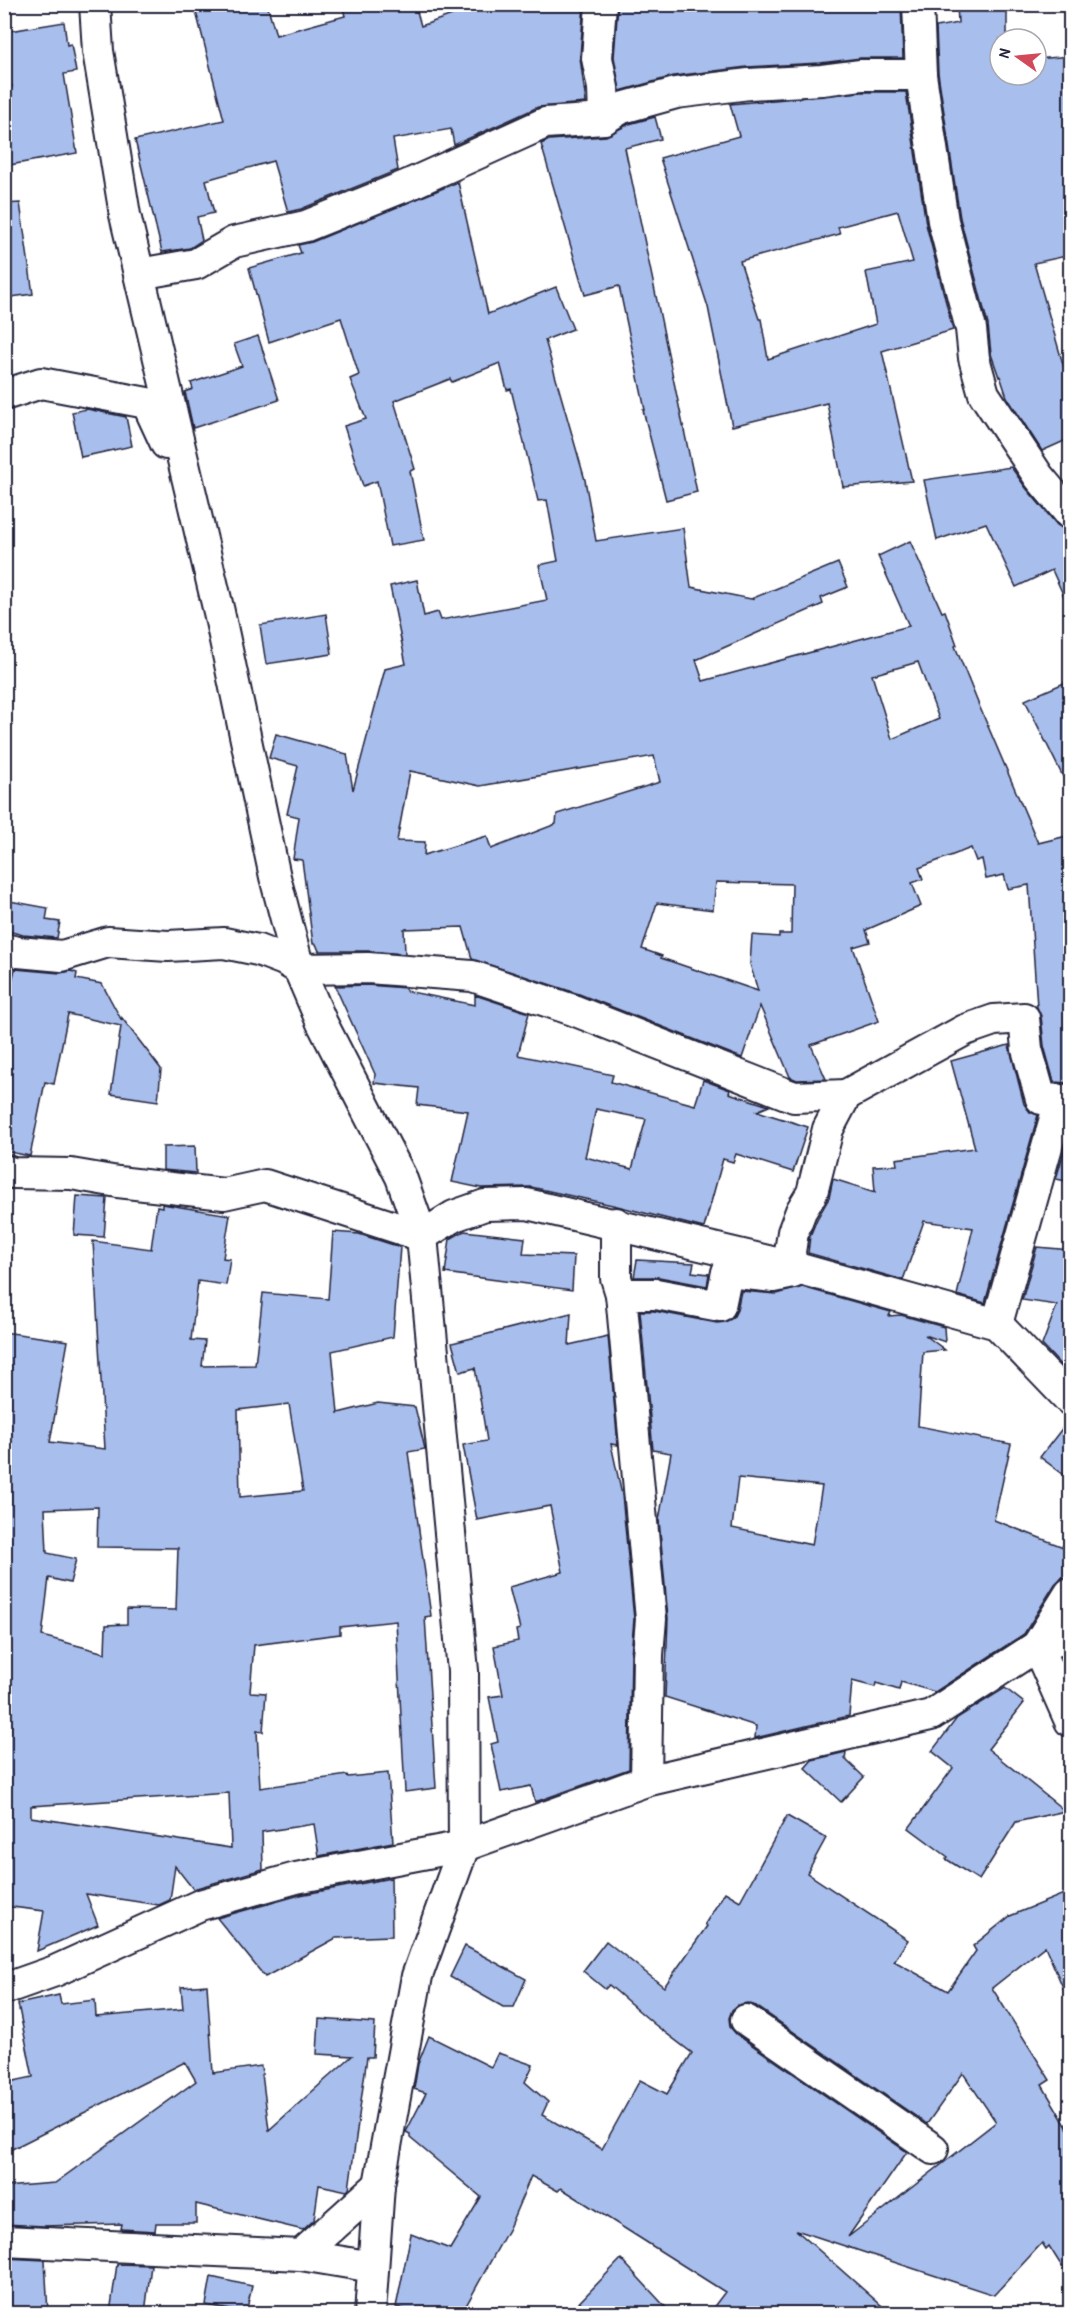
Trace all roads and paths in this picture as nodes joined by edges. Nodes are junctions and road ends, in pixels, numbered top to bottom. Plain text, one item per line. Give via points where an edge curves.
1 (95, 4) edge
2 (601, 4) edge
3 (918, 4) edge
4 (921, 75) junction
5 (604, 119) junction
6 (139, 274) junction
7 (4, 394) edge
8 (193, 504) junction
9 (1071, 514) edge
10 (4, 949) edge
11 (298, 969) junction
12 (846, 1095) junction
13 (1071, 1100) edge
14 (1071, 1111) edge
15 (4, 1170) edge
16 (616, 1224) junction
17 (422, 1236) junction
18 (793, 1267) junction
19 (621, 1294) junction
20 (997, 1324) junction
21 (1071, 1400) edge
22 (1071, 1593) edge
23 (1071, 1637) edge
24 (1037, 1646) junction
25 (1071, 1721) edge
26 (646, 1780) junction
27 (464, 1846) junction
28 (4, 1989) edge
29 (746, 2020) dead end
30 (933, 2149) dead end
31 (379, 2185) junction
32 (4, 2241) edge
33 (301, 2255) junction
34 (373, 2267) junction
35 (370, 2313) edge

1 - 6 street via 98,51 125,215
2 - 5 street via 597,58
3 - 4 street
4 - 5 street via 861,75 676,93 622,108
4 - 9 street via 943,221 984,394 1039,477
5 - 6 street via 545,123 306,226 234,242 196,264
6 - 8 street
7 - 8 street via 41,383 147,403
8 - 11 street
10 - 11 street via 62,956 108,942 168,946 224,943 258,950
11 - 12 street via 368,968 472,976 573,1010 794,1097
11 - 17 street via 401,1177
12 - 13 street via 965,1030 994,1020 1024,1018 1027,1049 1041,1099
12 - 18 street via 828,1129 812,1192 793,1232
14 - 20 street via 1057,1111
15 - 17 street via 71,1174 224,1194 265,1185
16 - 17 street via 527,1204 485,1205 454,1216
16 - 18 street
16 - 19 street via 616,1278
17 - 27 street via 463,1671
18 - 19 street via 793,1273 774,1277 727,1272 720,1306 656,1294
18 - 20 street
19 - 26 street via 651,1619
20 - 21 street
22 - 24 street
23 - 24 street
24 - 25 street
24 - 26 street via 931,1715
26 - 27 street
27 - 28 street via 296,1878 200,1905 55,1971
27 - 31 street via 417,1976
29 - 30 street
31 - 33 street
31 - 34 street
32 - 33 street
33 - 34 street
34 - 35 street

